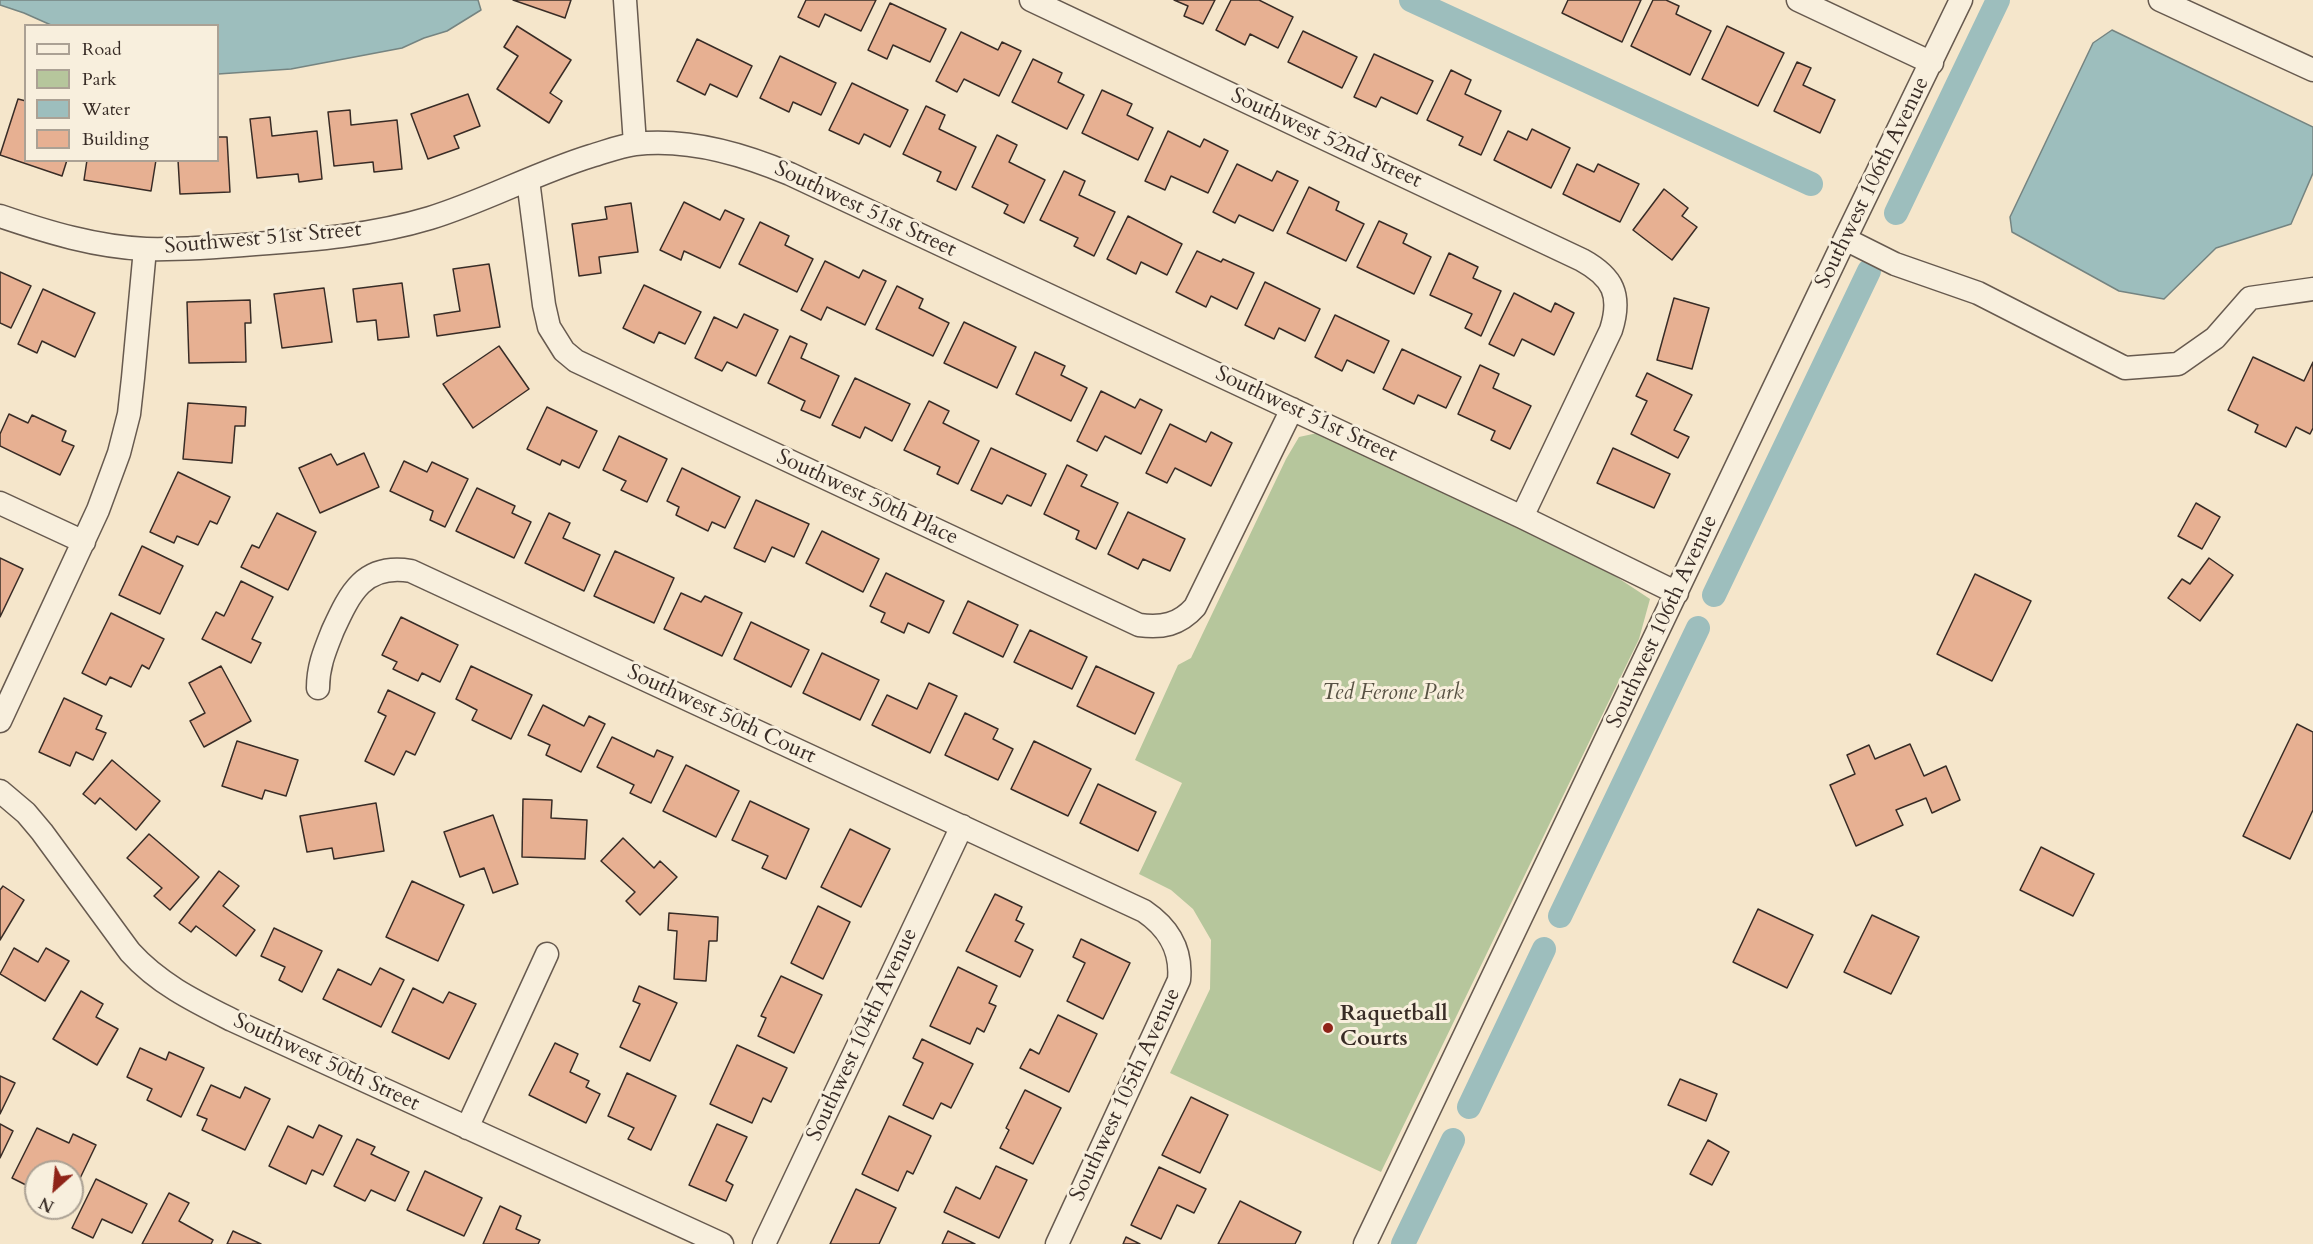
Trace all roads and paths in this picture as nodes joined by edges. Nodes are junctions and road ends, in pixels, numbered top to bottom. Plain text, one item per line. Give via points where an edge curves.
1 (625, 0) edge
2 (1031, 0) edge
3 (1798, 0) edge
4 (1962, 0) edge
5 (2160, 0) edge
6 (1932, 63) junction
7 (2313, 70) edge
8 (635, 144) junction
9 (528, 180) junction
10 (0, 216) edge
11 (1845, 239) junction
12 (145, 249) junction
13 (2313, 289) edge
14 (1292, 409) junction
15 (0, 503) edge
16 (1522, 516) junction
17 (84, 542) junction
18 (1677, 593) junction
19 (318, 688) dead end
20 (0, 722) edge
21 (0, 791) edge
22 (962, 826) junction
23 (1174, 943) joint
24 (547, 954) dead end
25 (467, 1128) junction
26 (722, 1244) edge
27 (764, 1244) edge
28 (1057, 1244) edge
29 (1365, 1244) edge

1 - 8 street
2 - 16 street, Southwest 52nd Street via 1595,267 1613,288 1617,312
3 - 6 street
4 - 6 street, Southwest 106th Avenue
5 - 7 street
6 - 11 street, Southwest 106th Avenue
8 - 9 street, Southwest 51st Street
8 - 14 street, Southwest 51st Street via 703,148 760,161
9 - 12 street, Southwest 51st Street via 429,218 374,230 317,239
9 - 14 street, Southwest 50th Place via 549,327 564,351 576,361 1139,625 1176,623 1187,616 1202,596
10 - 12 street, Southwest 51st Street via 45,231
11 - 13 street via 1895,264 1978,293 2125,368 2178,364 2215,338 2250,298
11 - 18 street, Southwest 106th Avenue
12 - 17 street via 129,414 108,487
14 - 16 street, Southwest 51st Street
15 - 17 street
16 - 18 street, Southwest 51st Street
17 - 20 street
18 - 29 street, Southwest 106th Avenue
19 - 22 street, Southwest 50th Court via 322,656 358,585 381,571 411,571
21 - 25 street, Southwest 50th Street via 26,813 130,952 157,978 232,1020
22 - 23 street, Southwest 50th Court via 1144,911 1157,920
22 - 27 street, Southwest 104th Avenue
23 - 28 street, Southwest 105th Avenue via 1181,968 1179,980
24 - 25 street
25 - 26 street, Southwest 50th Street

